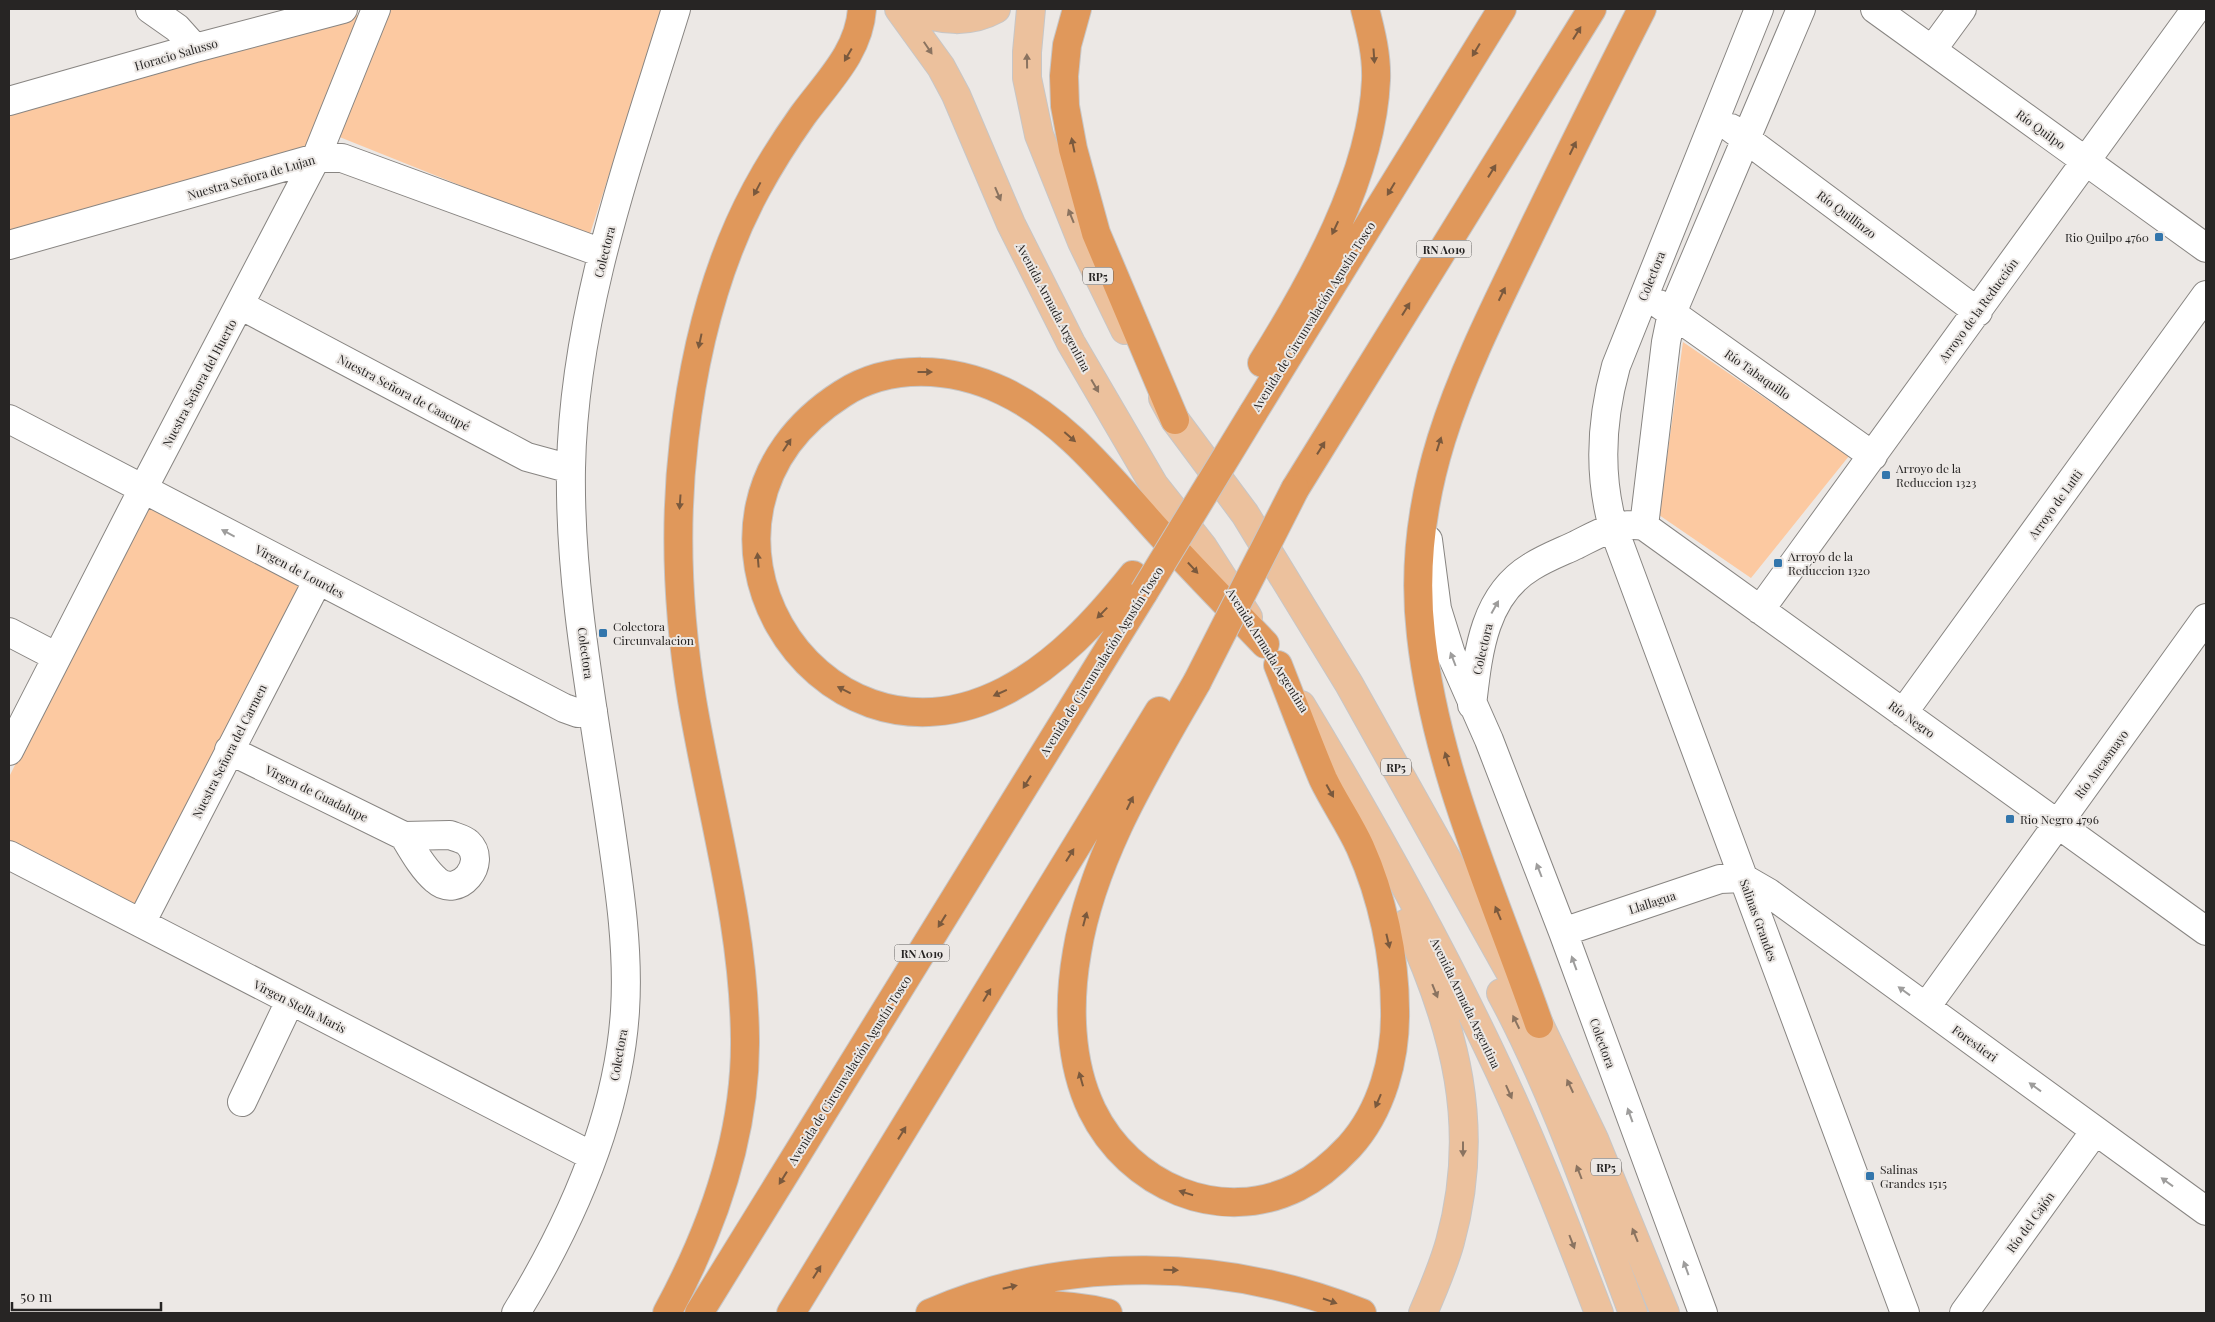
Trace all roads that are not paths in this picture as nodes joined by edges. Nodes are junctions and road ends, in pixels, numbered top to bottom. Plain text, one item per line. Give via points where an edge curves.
1 (150, 9) edge
2 (343, 9) edge
3 (376, 9) edge
4 (676, 9) edge
5 (862, 9) edge
6 (899, 9) edge
7 (915, 9) edge
8 (996, 9) edge
9 (1031, 9) edge
10 (1077, 9) edge
11 (1365, 9) edge
12 (1502, 9) edge
13 (1592, 9) edge
14 (1642, 9) edge
15 (1759, 9) edge
16 (1801, 9) edge
17 (1876, 9) edge
18 (1962, 9) edge
19 (2196, 9) edge
20 (195, 48) junction
21 (1932, 50) junction
22 (9, 101) edge
23 (1715, 117) junction
24 (1746, 139) junction
25 (316, 158) junction
26 (2084, 160) junction
27 (9, 245) edge
28 (2206, 248) edge
29 (602, 253) junction
30 (1644, 293) junction
31 (2206, 295) edge
32 (240, 305) junction
33 (1978, 312) junction
34 (1672, 313) junction
35 (1247, 405) junction
36 (9, 420) edge
37 (1175, 420) junction
38 (1873, 456) junction
39 (571, 469) junction
40 (143, 489) junction
41 (1427, 491) junction
42 (1245, 514) junction
43 (1644, 526) junction
44 (1613, 527) junction
45 (318, 580) junction
46 (1138, 583) junction
47 (1760, 610) junction
48 (2206, 618) edge
49 (9, 632) edge
50 (1271, 654) junction
51 (57, 657) junction
52 (1192, 674) junction
53 (1472, 704) junction
54 (593, 711) junction
55 (1903, 713) junction
56 (230, 750) junction
57 (9, 751) edge
58 (1362, 806) junction
59 (2058, 824) junction
60 (404, 836) dead end
61 (9, 855) edge
62 (1743, 878) junction
63 (141, 923) junction
64 (2206, 931) edge
65 (1563, 932) junction
66 (290, 1000) junction
67 (1926, 1007) junction
68 (1539, 1024) junction
69 (242, 1102) dead end
70 (2095, 1131) junction
71 (592, 1156) junction
72 (2206, 1211) edge
73 (522, 1302) edge
74 (668, 1313) edge
75 (699, 1313) edge
76 (791, 1313) edge
77 (930, 1313) edge
78 (954, 1313) edge
79 (1108, 1313) edge
80 (1362, 1313) edge
81 (1423, 1313) edge
82 (1599, 1313) edge
83 (1633, 1313) edge
84 (1665, 1313) edge
85 (1703, 1313) edge
86 (1905, 1313) edge
87 (1964, 1313) edge

1 - 20 street via 177,28
2 - 20 street, Horacio Salusso
3 - 25 street, Nuestra Señora del Huerto
4 - 29 street, Colectora
5 -> 74 highway via 855,42 774,158 734,237 708,311 692,380 679,510 683,642 733,903 743,988 745,1041 742,1096 731,1151 712,1216
6 -> 50 main road, Avenida Armada Argentina via 924,41 952,88 1030,265 1115,421 1154,485 1203,547
7 - 8 main road via 928,15 968,19
37 -> 9 main road, RP5 via 1103,287 1039,135 1028,78
37 -> 10 highway via 1096,232 1073,149 1065,106 1064,76 1067,45
11 -> 35 highway via 1373,38 1376,79 1370,128 1360,167 1325,249 1269,352
12 -> 35 highway, Avenida de Circunvalación Agustín Tosco / RN A019
52 -> 13 highway, RN A019, bridge via 1295,489
41 -> 14 highway via 1445,426 1473,355
15 - 23 street, Colectora
16 - 24 street
17 - 21 street, Río Quilpo
18 - 21 street
19 - 26 street, Arroyo de la Reducción
20 - 22 street, Horacio Salusso
21 - 26 street, Río Quilpo
23 - 24 street, Río Quillinzo
23 - 30 street, Colectora
24 - 33 street, Río Quillinzo
24 - 34 street
25 - 27 street, Nuestra Señora de Lujan
25 - 29 street, Nuestra Señora de Lujan via 342,158
25 - 32 street, Nuestra Señora del Huerto
26 - 28 street, Río Quilpo
26 - 33 street, Arroyo de la Reducción
29 - 39 street, Colectora via 580,366
30 - 34 street, Río Tabaquillo
30 - 44 street, Colectora via 1616,366 1604,419 1604,480
31 - 55 street, Arroyo de Lutti
32 - 39 street, Nuestra Señora de Caacupé via 526,457
32 - 40 street, Nuestra Señora del Huerto
33 - 38 street, Arroyo de la Reducción
34 - 38 street, Río Tabaquillo
34 - 43 street
35 - 46 highway, Avenida de Circunvalación Agustín Tosco / RN A019, bridge via 1197,504
36 - 40 street, Virgen de Lourdes
37 - 42 main road, RP5
38 - 47 street, Arroyo de la Reducción
39 - 54 street, Colectora via 574,564
45 -> 40 street, Virgen de Lourdes
40 - 51 street, Nuestra Señora del Huerto
53 -> 41 street via 1437,609 1430,562
68 -> 41 highway via 1476,855 1434,712 1421,635 1418,591
42 - 68 main road, RP5 via 1349,684
83 -> 42 main road via 1518,1026 1382,771 1288,610
43 - 44 street
43 - 47 street, Río Negro
53 -> 44 street, Colectora via 1477,659 1487,622 1496,602 1511,583 1530,567
44 - 62 street, Salinas Grandes
45 - 54 street, Virgen de Lourdes via 564,708 578,713
45 - 56 street, Nuestra Señora del Carmen
46 -> 50 highway via 1108,606 1084,632 1042,668 1004,691 947,709 907,710 880,705 837,686 817,672 783,634 762,588 756,526 765,488 776,463 792,438 828,403 851,388 876,378 904,372 952,374 1002,391 1046,417 1070,437 1113,479
46 -> 75 highway, Avenida de Circunvalación Agustín Tosco / RN A019
47 - 55 street, Río Negro
48 - 59 street, Río Ancasmayo
49 - 51 street
50 -> 52 highway via 1324,781 1361,848 1374,884 1390,950 1396,1012 1389,1067 1381,1094 1355,1141 1319,1175 1298,1188 1256,1200 1208,1200 1164,1185 1140,1171 1122,1155 1092,1110 1073,1040 1072,985 1077,950 1096,883 1128,805
50 - 58 main road, Avenida Armada Argentina
51 - 57 street, Nuestra Señora del Huerto
76 -> 52 highway, RN A019
65 -> 53 street, Colectora
54 - 71 street, Colectora via 626,959 620,1056
55 - 59 street, Río Negro
56 - 60 street, Virgen de Guadalupe
56 - 63 street, Nuestra Señora del Carmen
58 -> 81 main road via 1390,887 1442,1006 1461,1085 1464,1123 1459,1198 1450,1242
58 -> 82 main road, Avenida Armada Argentina via 1489,1048
59 - 64 street, Río Negro
59 - 67 street, Río Ancasmayo
61 - 63 street, Virgen Stella Maris
62 - 65 street, Llallagua via 1720,880
67 -> 62 street, Forestieri via 1769,893
62 - 86 street, Salinas Grandes
63 - 66 street, Virgen Stella Maris
85 -> 65 street, Colectora
66 - 69 street
66 - 71 street, Virgen Stella Maris
70 -> 67 street, Forestieri
84 -> 68 main road, RP5 via 1594,1139
72 -> 70 street, Forestieri
70 - 87 street, Río del Cajón
71 - 73 street, Colectora via 561,1235
77 -> 80 highway via 1000,1289 1048,1279 1133,1270 1214,1273 1314,1296
78 - 79 highway via 1040,1305

